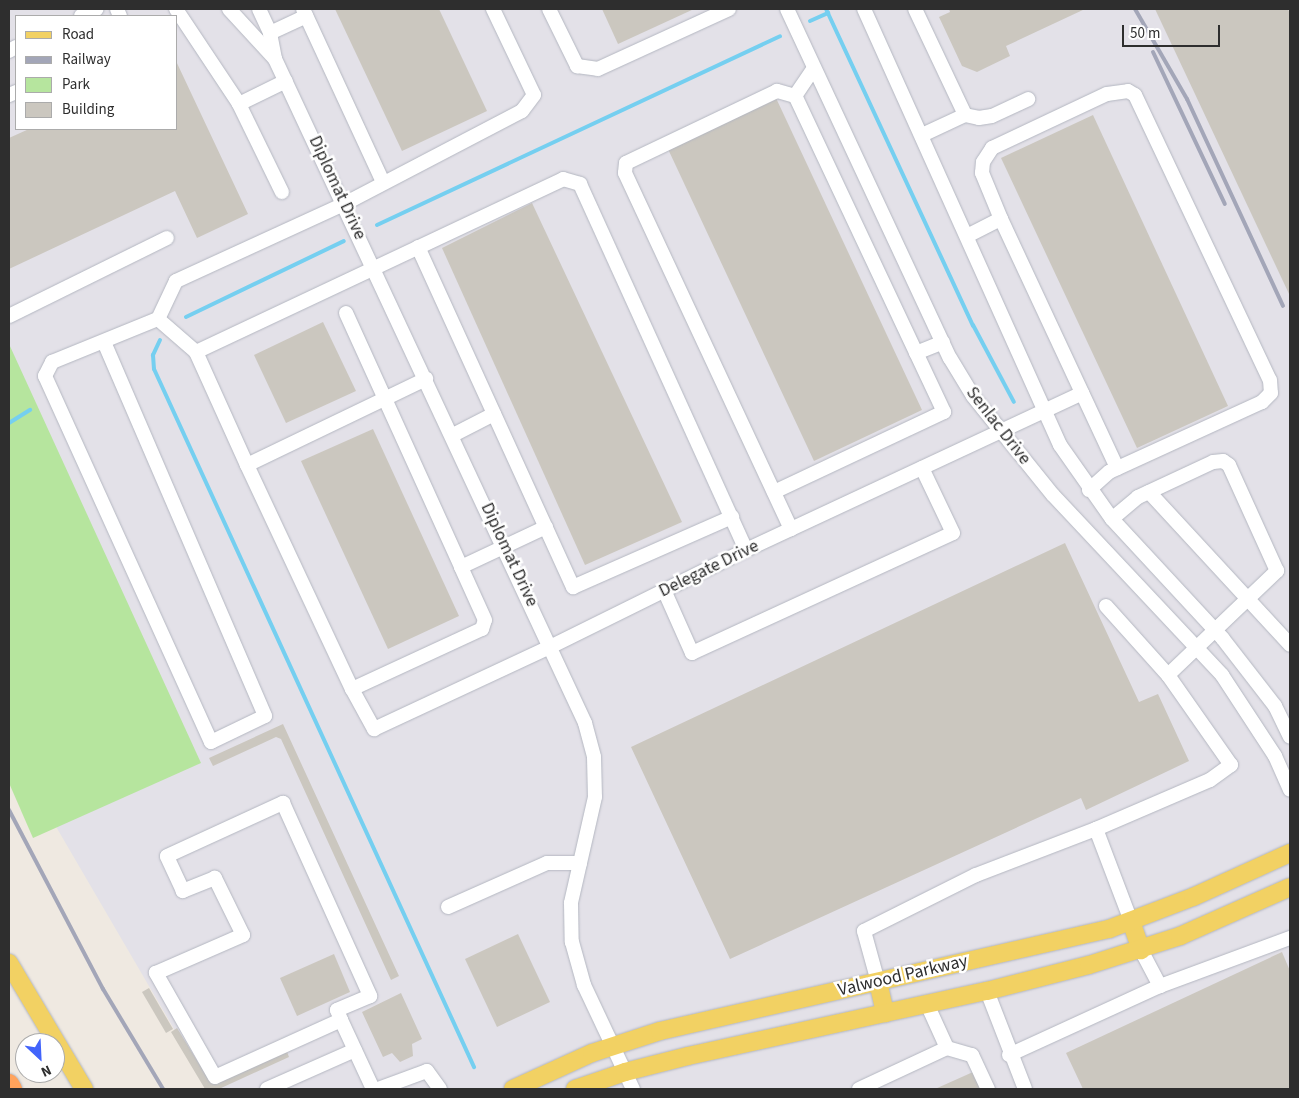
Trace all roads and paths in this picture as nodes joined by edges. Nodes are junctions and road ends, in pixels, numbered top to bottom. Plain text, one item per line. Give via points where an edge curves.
1 (97, 9) edge
2 (176, 9) edge
3 (229, 9) edge
4 (259, 9) edge
5 (493, 9) edge
6 (549, 9) edge
7 (729, 9) edge
8 (787, 9) edge
9 (864, 9) edge
10 (915, 9) edge
11 (304, 12) edge
12 (84, 15) edge
13 (270, 33) junction
14 (275, 59) junction
15 (814, 68) junction
16 (286, 81) junction
17 (796, 96) junction
18 (1028, 99) dead end
19 (239, 104) junction
20 (965, 115) junction
21 (922, 135) junction
22 (384, 182) junction
23 (282, 192) dead end
24 (344, 204) junction
25 (1001, 219) junction
26 (967, 236) junction
27 (167, 238) dead end
28 (418, 247) junction
29 (374, 268) junction
30 (346, 313) dead end
31 (9, 316) edge
32 (158, 319) junction
33 (104, 342) junction
34 (943, 342) junction
35 (196, 352) junction
36 (916, 353) junction
37 (426, 379) junction
38 (1082, 393) junction
39 (386, 400) junction
40 (1045, 412) junction
41 (494, 414) junction
42 (999, 431) junction
43 (453, 435) junction
44 (248, 465) junction
45 (922, 468) junction
46 (1118, 468) junction
47 (1089, 490) junction
48 (774, 492) junction
49 (1149, 492) junction
50 (732, 517) junction
51 (1112, 519) junction
52 (546, 527) junction
53 (791, 529) junction
54 (504, 546) junction
55 (746, 550) junction
56 (1290, 564) edge
57 (461, 567) junction
58 (1277, 571) junction
59 (664, 590) junction
60 (1248, 596) junction
61 (1106, 606) dead end
62 (1214, 629) junction
63 (1290, 645) edge
64 (552, 646) junction
65 (1198, 646) junction
66 (1168, 674) junction
67 (352, 689) junction
68 (1290, 737) edge
69 (1290, 790) edge
70 (1096, 829) junction
71 (1290, 853) edge
72 (580, 864) junction
73 (1290, 887) edge
74 (448, 907) dead end
75 (1131, 921) junction
76 (1290, 938) edge
77 (1141, 950) junction
78 (9, 964) edge
79 (878, 982) junction
80 (1160, 986) junction
81 (987, 991) junction
82 (927, 1004) junction
83 (885, 1013) junction
84 (341, 1020) junction
85 (613, 1045) junction
86 (947, 1048) junction
87 (355, 1050) junction
88 (1009, 1055) junction
89 (625, 1072) junction
90 (9, 1084) edge
91 (371, 1088) edge
92 (12, 1089) edge
93 (84, 1089) edge
94 (267, 1089) edge
95 (440, 1089) edge
96 (513, 1089) edge
97 (574, 1089) edge
98 (633, 1089) edge
99 (859, 1089) edge
100 (988, 1089) edge
101 (1025, 1089) edge

1 - 12 street
2 - 19 street
3 - 14 street, Diplomat Drive
4 - 13 street, Diplomat Drive
5 - 22 street via 534,95 522,111
6 - 7 street via 577,66 598,69
8 - 15 street, Senlac Drive
9 - 21 street
10 - 20 street
11 - 13 street
11 - 22 street
13 - 14 street, Diplomat Drive
14 - 16 street, Diplomat Drive
15 - 17 street
15 - 34 street, Senlac Drive
16 - 19 street
16 - 24 street, Diplomat Drive
17 - 36 street
17 - 48 street via 777,91 626,163 625,173
18 - 20 street via 992,116
19 - 23 street
20 - 21 street
21 - 26 street
22 - 24 street
24 - 29 street, Diplomat Drive
24 - 32 street via 176,281
25 - 26 street
25 - 38 street
25 - 46 street via 982,173 987,152 1107,94 1128,91 1135,94 1270,380 1271,393 1262,402
26 - 40 street
27 - 31 street
28 - 29 street
28 - 41 street
28 - 50 street via 563,179 580,184
29 - 35 street
29 - 37 street, Diplomat Drive
30 - 39 street
32 - 33 street
32 - 35 street
33 - 33 street via 52,362 45,376 211,742 265,716
34 - 36 street
34 - 42 street, Senlac Drive via 973,396
35 - 44 street
36 - 48 street via 944,412
37 - 39 street
37 - 43 street, Diplomat Drive
38 - 40 street, Delegate Drive
38 - 46 street
39 - 44 street
39 - 57 street
40 - 42 street, Delegate Drive
40 - 47 street via 1060,445
41 - 43 street
41 - 52 street
42 - 45 street, Delegate Drive
42 - 65 street, Senlac Drive via 1053,495
43 - 54 street, Diplomat Drive
44 - 67 street
45 - 53 street, Delegate Drive
45 - 59 street via 954,533 692,653
46 - 47 street
47 - 51 street
48 - 53 street
49 - 51 street
49 - 58 street via 1213,462 1227,462
49 - 60 street
50 - 52 street via 573,587
50 - 55 street
51 - 62 street
52 - 54 street
53 - 55 street, Delegate Drive
54 - 57 street
54 - 64 street, Diplomat Drive
55 - 59 street, Delegate Drive
56 - 58 street
57 - 67 street via 485,620 482,629
58 - 60 street
59 - 64 street, Delegate Drive
60 - 62 street
60 - 63 street
61 - 66 street
62 - 65 street
62 - 68 street via 1271,700
64 - 67 street, Delegate Drive via 374,729
64 - 72 street, Diplomat Drive via 585,723 594,757 594,808
65 - 66 street
65 - 69 street, Senlac Drive via 1242,703 1275,756
66 - 70 street via 1231,765 1210,780
70 - 75 street
70 - 79 street via 976,875 864,931
71 - 75 main road, Valwood Parkway
72 - 74 street via 547,863
72 - 85 street, Diplomat Drive via 571,903 574,954 588,994
73 - 77 main road, Valwood Parkway via 1198,929
75 - 77 main road
75 - 79 main road, Valwood Parkway
76 - 80 street
77 - 80 street
77 - 81 main road, Valwood Parkway
78 - 93 main road
79 - 83 main road
79 - 85 main road, Valwood Parkway via 660,1030
80 - 88 street
81 - 82 main road, Valwood Parkway
81 - 88 street
82 - 83 main road, Valwood Parkway
82 - 86 street
83 - 89 main road, Valwood Parkway
84 - 84 street via 337,1010 370,996 283,803 167,856 183,891 215,878 243,935 156,973 215,1077
84 - 87 street
85 - 89 street, Diplomat Drive
85 - 96 main road, Valwood Parkway
86 - 99 street
86 - 100 street via 972,1055
87 - 91 street
87 - 94 street
88 - 101 street
89 - 97 main road, Valwood Parkway
89 - 98 street, Diplomat Drive
90 - 92 highway
91 - 95 street via 427,1071

